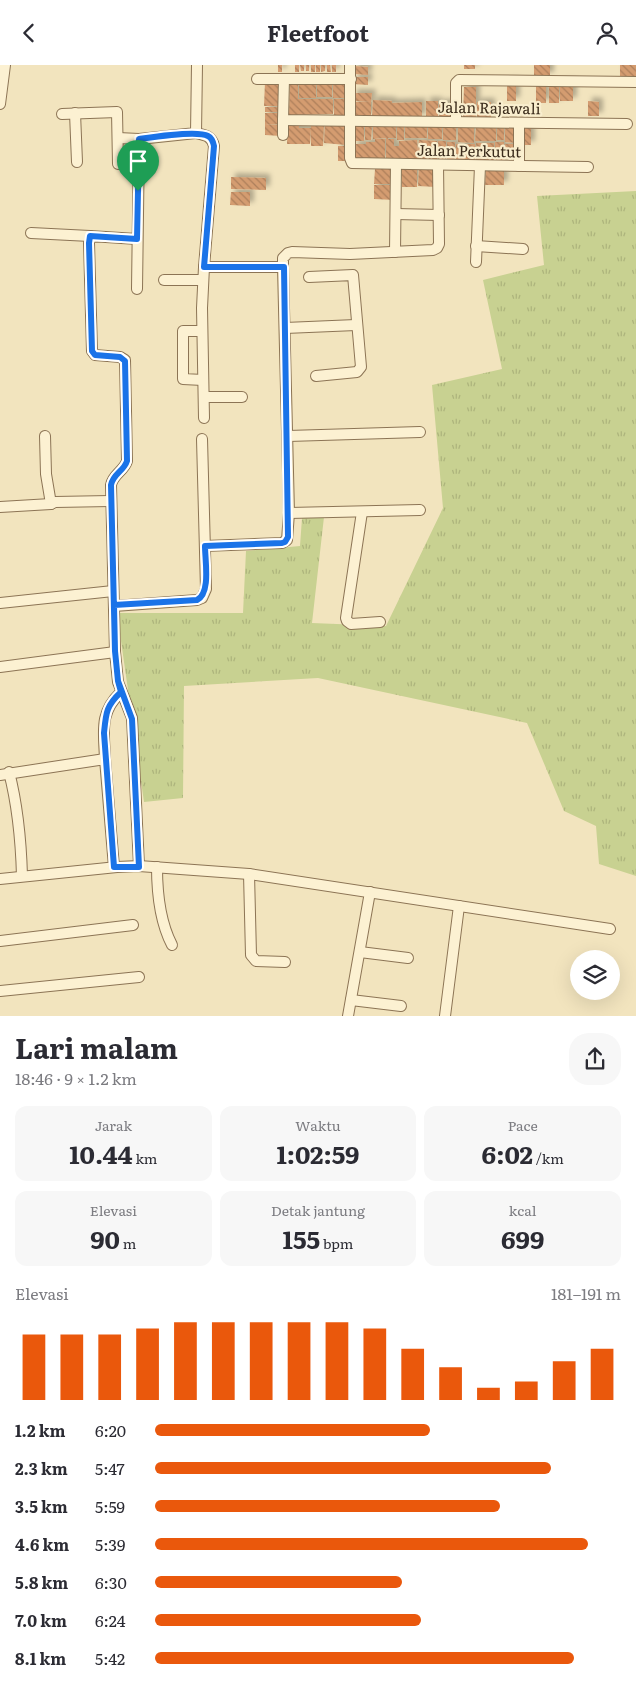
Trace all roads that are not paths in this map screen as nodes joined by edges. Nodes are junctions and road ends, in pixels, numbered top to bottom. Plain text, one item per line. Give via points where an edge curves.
1 (5, 65) edge
2 (197, 65) edge
3 (350, 65) edge
4 (257, 79) dead end
5 (284, 79) junction
6 (351, 79) junction
7 (636, 82) edge
8 (0, 104) edge
9 (75, 113) junction
10 (62, 114) dead end
11 (284, 120) junction
12 (350, 121) junction
13 (456, 122) junction
14 (519, 123) junction
15 (628, 124) dead end
16 (196, 133) junction
17 (284, 135) dead end
18 (118, 138) junction
19 (139, 139) junction
20 (77, 162) dead end
21 (118, 164) dead end
22 (396, 165) junction
23 (438, 165) junction
24 (480, 166) junction
25 (519, 166) junction
26 (588, 167) dead end
27 (396, 215) junction
28 (439, 215) junction
29 (31, 233) dead end
30 (90, 236) junction
31 (137, 239) junction
32 (476, 247) junction
33 (523, 249) dead end
34 (395, 252) junction
35 (476, 262) dead end
36 (204, 267) junction
37 (284, 267) junction
38 (309, 277) dead end
39 (164, 280) dead end
40 (202, 280) junction
41 (137, 289) dead end
42 (356, 325) junction
43 (285, 328) junction
44 (202, 331) junction
45 (316, 376) dead end
46 (203, 380) junction
47 (204, 397) junction
48 (242, 397) dead end
49 (204, 418) dead end
50 (420, 432) dead end
51 (45, 436) dead end
52 (288, 436) junction
53 (202, 439) dead end
54 (110, 501) junction
55 (51, 504) junction
56 (0, 507) edge
57 (420, 510) dead end
58 (362, 512) junction
59 (289, 513) junction
60 (205, 546) junction
61 (113, 591) junction
62 (0, 603) edge
63 (114, 605) junction
64 (380, 622) dead end
65 (115, 651) junction
66 (0, 667) edge
67 (121, 692) junction
68 (104, 759) junction
69 (5, 773) edge
70 (114, 867) junction
71 (139, 867) junction
72 (157, 867) junction
73 (249, 874) junction
74 (22, 876) junction
75 (0, 879) edge
76 (370, 893) junction
77 (459, 906) junction
78 (133, 925) dead end
79 (610, 929) dead end
80 (0, 941) edge
81 (172, 945) dead end
82 (360, 952) junction
83 (408, 958) dead end
84 (285, 962) dead end
85 (139, 977) dead end
86 (0, 991) edge
87 (351, 1000) junction
88 (401, 1006) dead end
89 (348, 1015) edge
90 (445, 1015) edge

1 - 8 street
2 - 16 street
3 - 6 street
4 - 5 street
5 - 6 street
5 - 11 street
6 - 12 street
7 - 13 street via 459,80 456,83
9 - 10 street
9 - 18 street via 117,113
9 - 20 street
11 - 12 street, Jalan Rajawali
11 - 17 street
12 - 13 street, Jalan Rajawali
12 - 22 street, Jalan Perkutut via 351,161 355,164
13 - 14 street, Jalan Rajawali
14 - 15 street, Jalan Rajawali
14 - 25 street
16 - 19 street
16 - 36 street via 210,137 214,146
18 - 19 street
18 - 21 street
19 - 31 street
22 - 23 street, Jalan Perkutut
22 - 27 street
23 - 24 street, Jalan Perkutut
23 - 28 street
24 - 25 street, Jalan Perkutut
24 - 32 street
25 - 26 street, Jalan Perkutut
27 - 28 street
27 - 34 street
28 - 34 street via 437,248
29 - 30 street
30 - 31 street
30 - 54 street via 92,351 95,355 120,357 125,361 127,461 112,480
31 - 41 street
32 - 33 street
32 - 35 street
34 - 37 street via 292,252 283,258
36 - 37 street
36 - 40 street
37 - 43 street
38 - 42 street via 353,275
39 - 40 street
40 - 44 street
42 - 43 street
42 - 45 street via 360,370
43 - 52 street
44 - 46 street
44 - 46 street via 183,331 183,379
46 - 47 street
47 - 48 street
47 - 49 street
50 - 52 street
51 - 55 street
52 - 59 street
53 - 60 street
54 - 55 street
54 - 61 street
55 - 56 street
57 - 58 street
58 - 59 street
58 - 64 street via 346,618 351,624
59 - 60 street via 285,542
60 - 63 street via 206,589 202,598
61 - 62 street
61 - 63 street
63 - 65 street
65 - 66 street
65 - 67 street
67 - 68 street via 106,711
67 - 71 street via 132,719
68 - 69 street
68 - 70 street
69 - 74 street via 16,800
70 - 71 street
70 - 74 street
71 - 72 street
72 - 73 street
72 - 81 street via 160,909
73 - 76 street
73 - 84 street via 251,955 256,961
74 - 75 street
76 - 77 street
76 - 82 street
77 - 79 street
77 - 90 street
78 - 80 street
82 - 83 street
82 - 87 street
85 - 86 street
87 - 88 street
87 - 89 street

